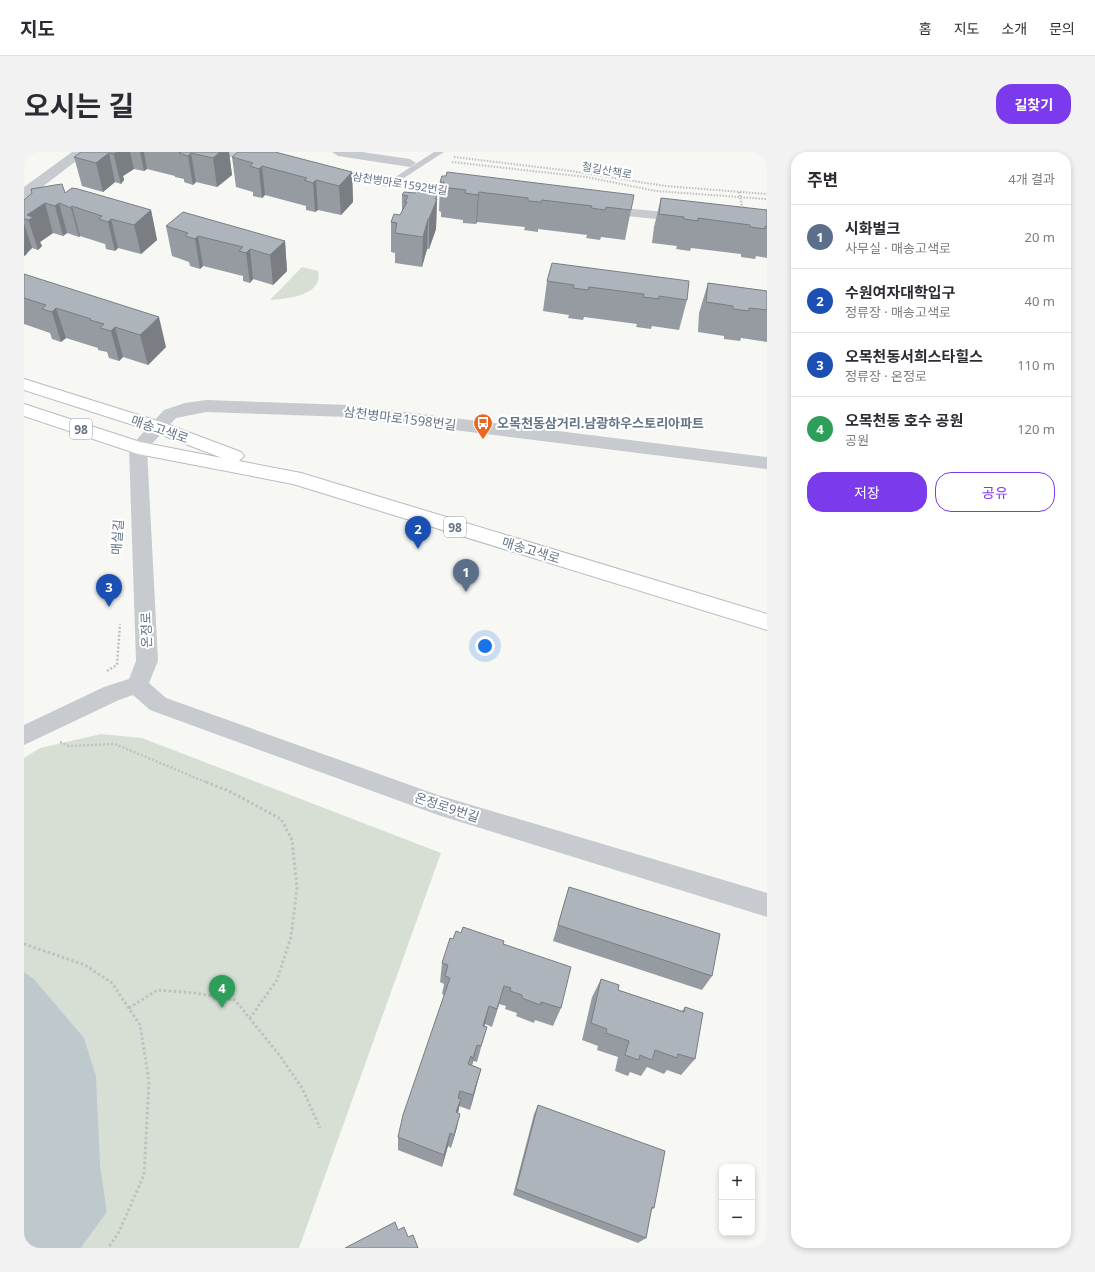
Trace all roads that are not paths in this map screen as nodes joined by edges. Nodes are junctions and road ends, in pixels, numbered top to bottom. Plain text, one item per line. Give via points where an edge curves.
1 (81, 152) edge
2 (225, 152) edge
3 (338, 152) edge
4 (440, 152) edge
5 (277, 162) edge
6 (410, 163) dead end
7 (307, 168) edge
8 (390, 183) junction
9 (24, 194) edge
10 (482, 195) edge
11 (588, 209) edge
12 (700, 220) edge
13 (24, 384) edge
14 (24, 410) edge
15 (158, 427) junction
16 (138, 448) junction
17 (767, 463) edge
18 (294, 478) junction
19 (767, 622) edge
20 (137, 686) junction
21 (29, 733) edge
22 (767, 905) edge

1 - 9 street
2 - 5 street
3 - 6 street
4 - 8 lane
7 - 8 street, 삼천병마로1592번길
8 - 10 street, 삼천병마로1592번길
11 - 12 street
13 - 15 main road, 매송고색로
14 - 16 main road, 매송고색로 / 98
15 - 16 street, 삼천병마로1598번길
15 - 17 street, 삼천병마로1598번길 via 170,414 185,408 206,406 349,411
15 - 18 main road, 매송고색로
16 - 18 main road, 매송고색로 / 98
16 - 20 street, 온정로 via 148,661
18 - 19 main road, 매송고색로 / 98
20 - 21 street via 112,693
20 - 22 street, 온정로9번길 via 158,704 430,802

